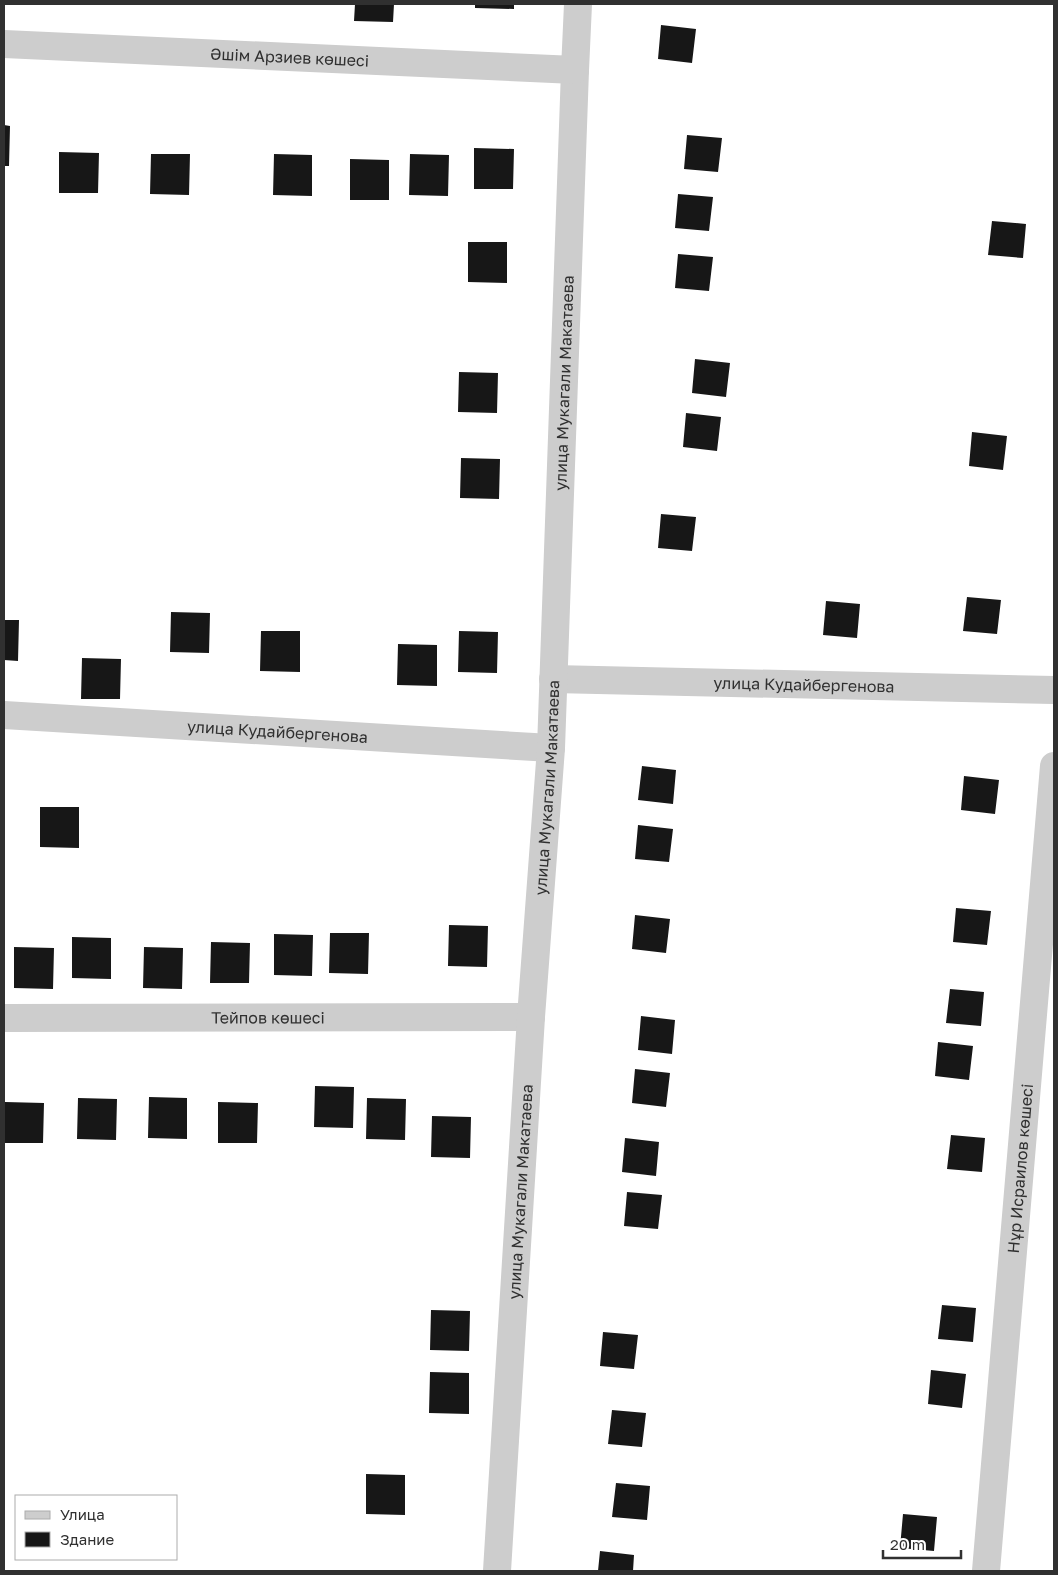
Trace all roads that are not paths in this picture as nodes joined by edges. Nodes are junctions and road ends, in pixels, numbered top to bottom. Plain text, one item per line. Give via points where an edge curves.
1 (578, 4) edge
2 (4, 44) edge
3 (575, 70) junction
4 (553, 679) junction
5 (1054, 690) edge
6 (4, 715) edge
7 (550, 748) junction
8 (1054, 766) edge
9 (532, 1017) junction
10 (4, 1018) edge
11 (497, 1571) edge
12 (986, 1571) edge

1 - 3 street, улица Мукагали Макатаева
2 - 3 street, Әшім Арзиев көшесі
3 - 4 street, улица Мукагали Макатаева
4 - 5 street, улица Кудайбергенова
4 - 7 street, улица Мукагали Макатаева
6 - 7 street, улица Кудайбергенова
7 - 9 street, улица Мукагали Макатаева
8 - 12 street, Нұр Исраилов көшесі
9 - 10 street, Тейпов көшесі
9 - 11 street, улица Мукагали Макатаева

